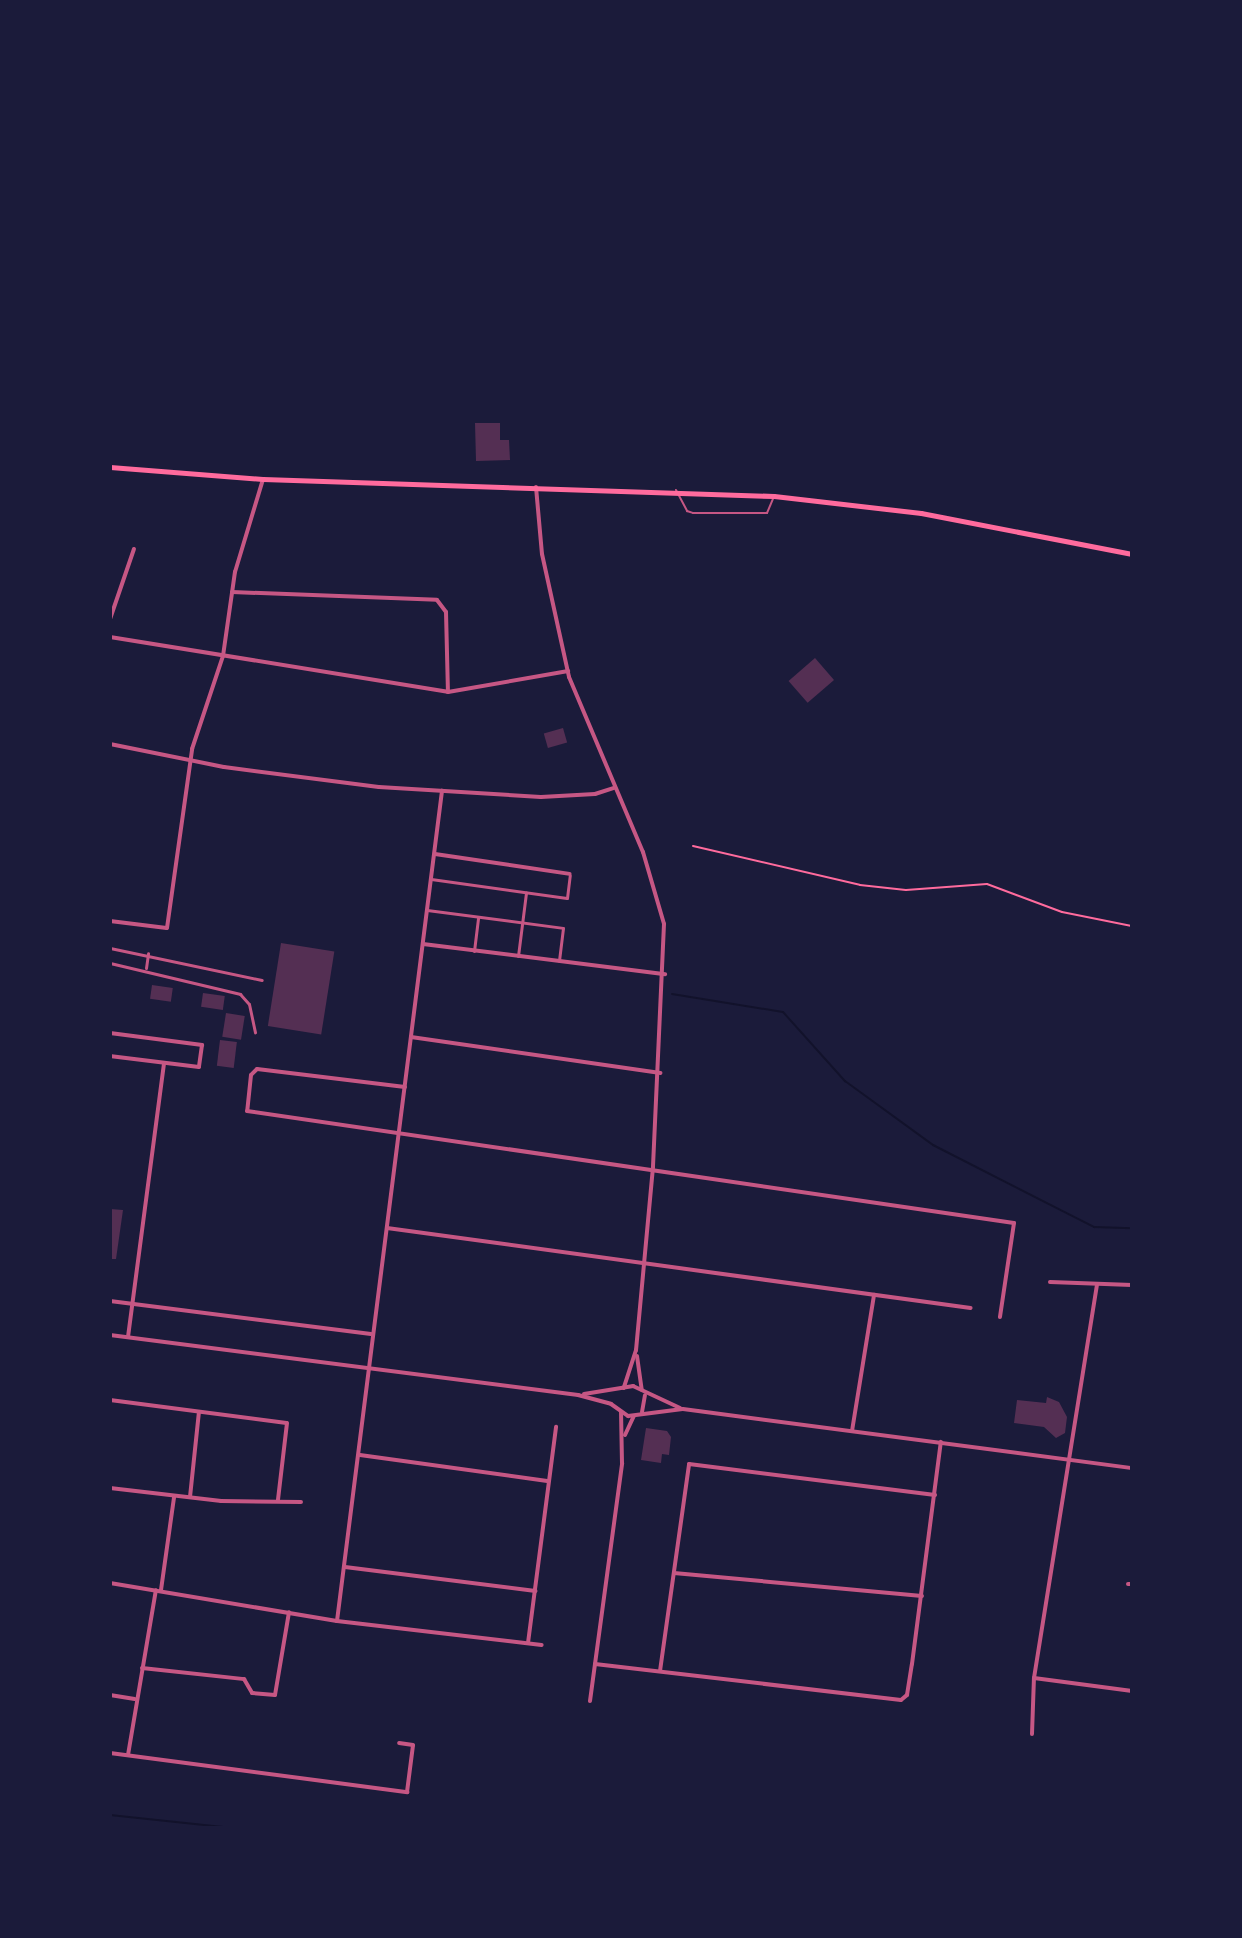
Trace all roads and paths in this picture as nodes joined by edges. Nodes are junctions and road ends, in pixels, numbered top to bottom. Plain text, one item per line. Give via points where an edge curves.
1 (110, 467) edge
2 (263, 479) junction
3 (536, 487) junction
4 (676, 490) junction
5 (774, 496) junction
6 (134, 549) dead end
7 (1132, 554) edge
8 (232, 592) junction
9 (110, 619) edge
10 (110, 637) edge
11 (223, 656) junction
12 (568, 671) junction
13 (448, 692) junction
14 (110, 744) edge
15 (191, 760) junction
16 (614, 788) junction
17 (442, 791) junction
18 (693, 846) dead end
19 (435, 854) junction
20 (570, 874) joint
21 (431, 879) junction
22 (526, 892) junction
23 (427, 910) junction
24 (478, 917) junction
25 (110, 921) edge
26 (522, 922) junction
27 (1132, 926) edge
28 (423, 944) junction
29 (110, 948) edge
30 (474, 951) junction
31 (148, 953) junction
32 (518, 956) junction
33 (559, 961) junction
34 (110, 963) edge
35 (146, 968) junction
36 (665, 974) junction
37 (262, 980) dead end
38 (255, 1032) dead end
39 (110, 1033) edge
40 (411, 1037) junction
41 (110, 1056) edge
42 (164, 1064) junction
43 (660, 1073) junction
44 (405, 1087) junction
45 (398, 1134) junction
46 (653, 1167) junction
47 (386, 1228) junction
48 (644, 1260) junction
49 (1050, 1282) dead end
50 (1097, 1284) junction
51 (1132, 1285) edge
52 (874, 1295) junction
53 (110, 1301) edge
54 (133, 1304) junction
55 (971, 1308) dead end
56 (1000, 1317) dead end
57 (371, 1334) junction
58 (110, 1335) edge
59 (128, 1337) junction
60 (636, 1350) junction
61 (366, 1367) junction
62 (622, 1389) junction
63 (643, 1392) junction
64 (578, 1395) junction
65 (110, 1400) edge
66 (683, 1409) junction
67 (619, 1410) junction
68 (199, 1412) junction
69 (642, 1412) junction
70 (634, 1416) junction
71 (556, 1427) dead end
72 (852, 1431) junction
73 (623, 1441) junction
74 (941, 1442) junction
75 (360, 1455) junction
76 (1071, 1459) junction
77 (1132, 1468) edge
78 (548, 1481) junction
79 (110, 1488) edge
80 (936, 1495) junction
81 (174, 1497) junction
82 (190, 1497) junction
83 (278, 1500) junction
84 (301, 1502) dead end
85 (345, 1567) junction
86 (674, 1573) junction
87 (110, 1583) edge
88 (159, 1590) junction
89 (535, 1591) junction
90 (922, 1596) junction
91 (289, 1612) junction
92 (337, 1621) junction
93 (528, 1643) junction
94 (542, 1645) dead end
95 (595, 1664) junction
96 (142, 1668) junction
97 (660, 1671) junction
98 (1034, 1678) junction
99 (1132, 1691) edge
100 (110, 1695) edge
101 (136, 1699) junction
102 (590, 1701) dead end
103 (1032, 1734) dead end
104 (399, 1743) dead end
105 (110, 1753) edge
106 (128, 1755) junction

1 - 2 main road
2 - 3 main road
2 - 8 street
3 - 4 main road
3 - 12 street via 542,554
4 - 5 main road
4 - 5 lane via 693,513 767,513
5 - 7 main road via 921,513
6 - 9 street
8 - 11 street
8 - 13 street via 437,600 446,612
10 - 11 street
11 - 13 street
11 - 15 street
12 - 13 street
12 - 16 street
14 - 15 street
15 - 17 street via 296,777
15 - 25 street via 167,928
16 - 17 street via 541,797
16 - 36 street via 660,904
17 - 19 street
18 - 27 path via 860,885 906,890 987,884 1062,912
19 - 20 street
19 - 21 street
20 - 22 street via 567,898
21 - 22 street
21 - 23 street
22 - 26 street
23 - 24 street
23 - 28 street
24 - 26 street
24 - 30 street
26 - 32 street
26 - 33 street via 563,928
28 - 30 street
28 - 40 street
29 - 31 street
30 - 32 street
31 - 35 street
31 - 37 street via 197,969
32 - 33 street
33 - 36 street
34 - 35 street
35 - 38 street via 240,994 249,1004
36 - 43 street
39 - 42 street via 202,1045 199,1067
40 - 43 street
40 - 44 street
41 - 42 street
42 - 54 street
43 - 46 street
44 - 45 street
44 - 45 street via 267,1067 251,1075 247,1111
45 - 46 street
45 - 47 street
46 - 48 street
46 - 56 street via 754,1188 1014,1223
47 - 48 street
47 - 57 street
48 - 52 street
48 - 60 street
49 - 50 street
50 - 51 street
50 - 76 street
52 - 55 street
52 - 72 street
53 - 54 street
54 - 57 street
54 - 59 street
57 - 61 street
58 - 59 street
59 - 61 street
60 - 62 street
60 - 63 street
61 - 64 street
61 - 75 street
62 - 63 street
62 - 64 street
62 - 67 street
63 - 66 street
63 - 69 street
64 - 67 street
65 - 68 street
66 - 69 street
66 - 72 street
67 - 70 street
67 - 73 street
68 - 82 street
68 - 83 street via 287,1423
69 - 70 street
70 - 73 street
71 - 78 street
72 - 74 street
73 - 95 street
74 - 76 street
74 - 80 street
75 - 78 street
75 - 85 street
76 - 77 street
76 - 98 street
78 - 89 street
79 - 81 street
80 - 86 street via 689,1464
80 - 90 street
81 - 82 street
81 - 88 street
82 - 83 street
83 - 84 street
85 - 89 street
85 - 92 street
86 - 90 street
86 - 97 street
87 - 88 street
88 - 91 street
88 - 96 street
89 - 93 street
90 - 97 street via 907,1695 901,1700
91 - 92 street
91 - 96 street via 275,1695 252,1693 244,1679
92 - 93 street
93 - 94 street
95 - 97 street
95 - 102 street
96 - 101 street
98 - 99 street
98 - 103 street
100 - 101 street
101 - 106 street
104 - 106 street via 413,1745 407,1792
105 - 106 street

